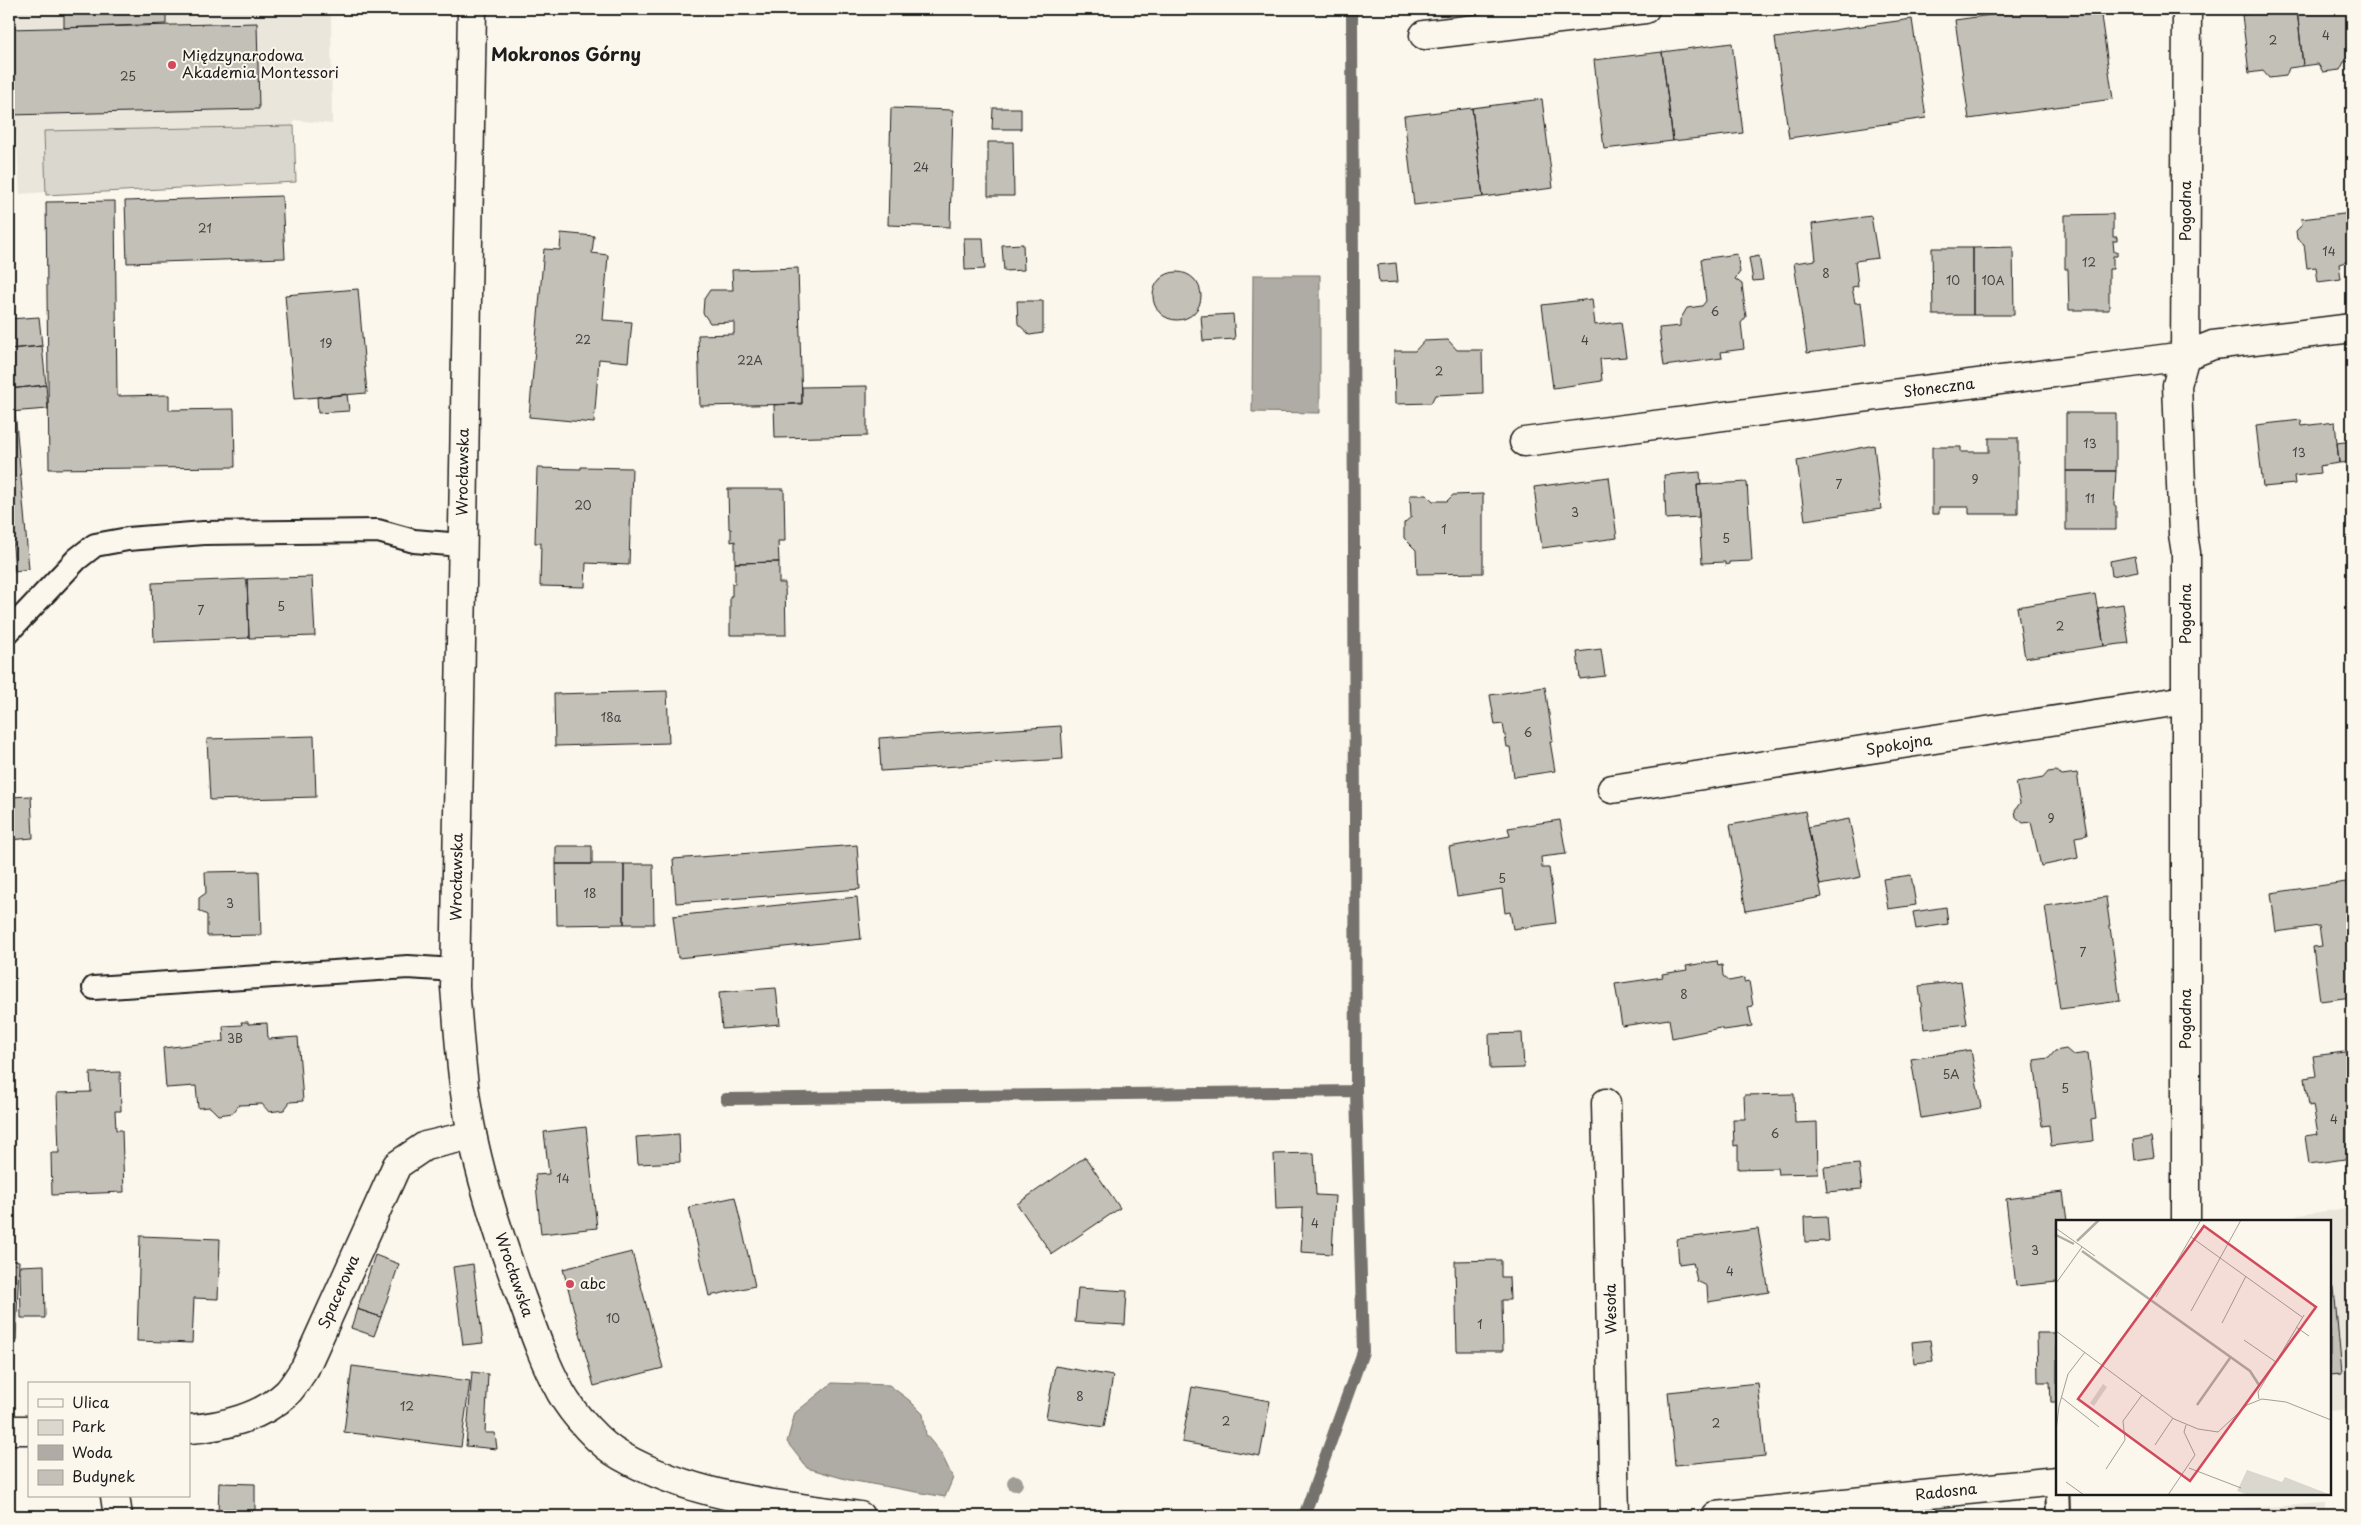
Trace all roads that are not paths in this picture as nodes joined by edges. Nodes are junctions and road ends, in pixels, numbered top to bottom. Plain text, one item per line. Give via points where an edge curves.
1 (472, 9) edge
2 (1645, 9) edge
3 (2187, 9) edge
4 (1424, 35) dead end
5 (2352, 328) edge
6 (2186, 356) junction
7 (1524, 442) dead end
8 (462, 545) junction
9 (9, 630) edge
10 (2186, 700) junction
11 (1612, 788) dead end
12 (455, 970) junction
13 (94, 988) dead end
14 (1606, 1102) dead end
15 (472, 1135) junction
16 (2186, 1220) edge
17 (190, 1429) edge
18 (9, 1430) edge
19 (28, 1430) edge
20 (2056, 1481) edge
21 (2057, 1495) edge
22 (115, 1498) edge
23 (118, 1516) edge
24 (860, 1516) edge
25 (1615, 1516) edge
26 (1716, 1516) edge
27 (2058, 1516) edge

1 - 8 street, Wrocławska
2 - 4 street
3 - 6 street, Pogodna
5 - 6 street, Słoneczna via 2213,345
6 - 7 street, Słoneczna
6 - 10 street, Pogodna via 2177,385 2186,553
8 - 9 lane via 414,541 378,531 204,533 95,545 77,559
8 - 12 street, Wrocławska
10 - 11 street, Spokojna
10 - 16 street, Pogodna
12 - 13 lane via 408,967
12 - 15 street, Wrocławska via 462,1077
14 - 25 street, Wesoła
15 - 17 street, Spacerowa via 425,1146 397,1165 305,1368 288,1393 264,1411 209,1428
15 - 24 street, Wrocławska via 509,1264 540,1348 562,1395 598,1439 620,1456 669,1479 706,1491 750,1501
18 - 19 street
20 - 26 street, Radosna
21 - 27 lane
22 - 23 street

